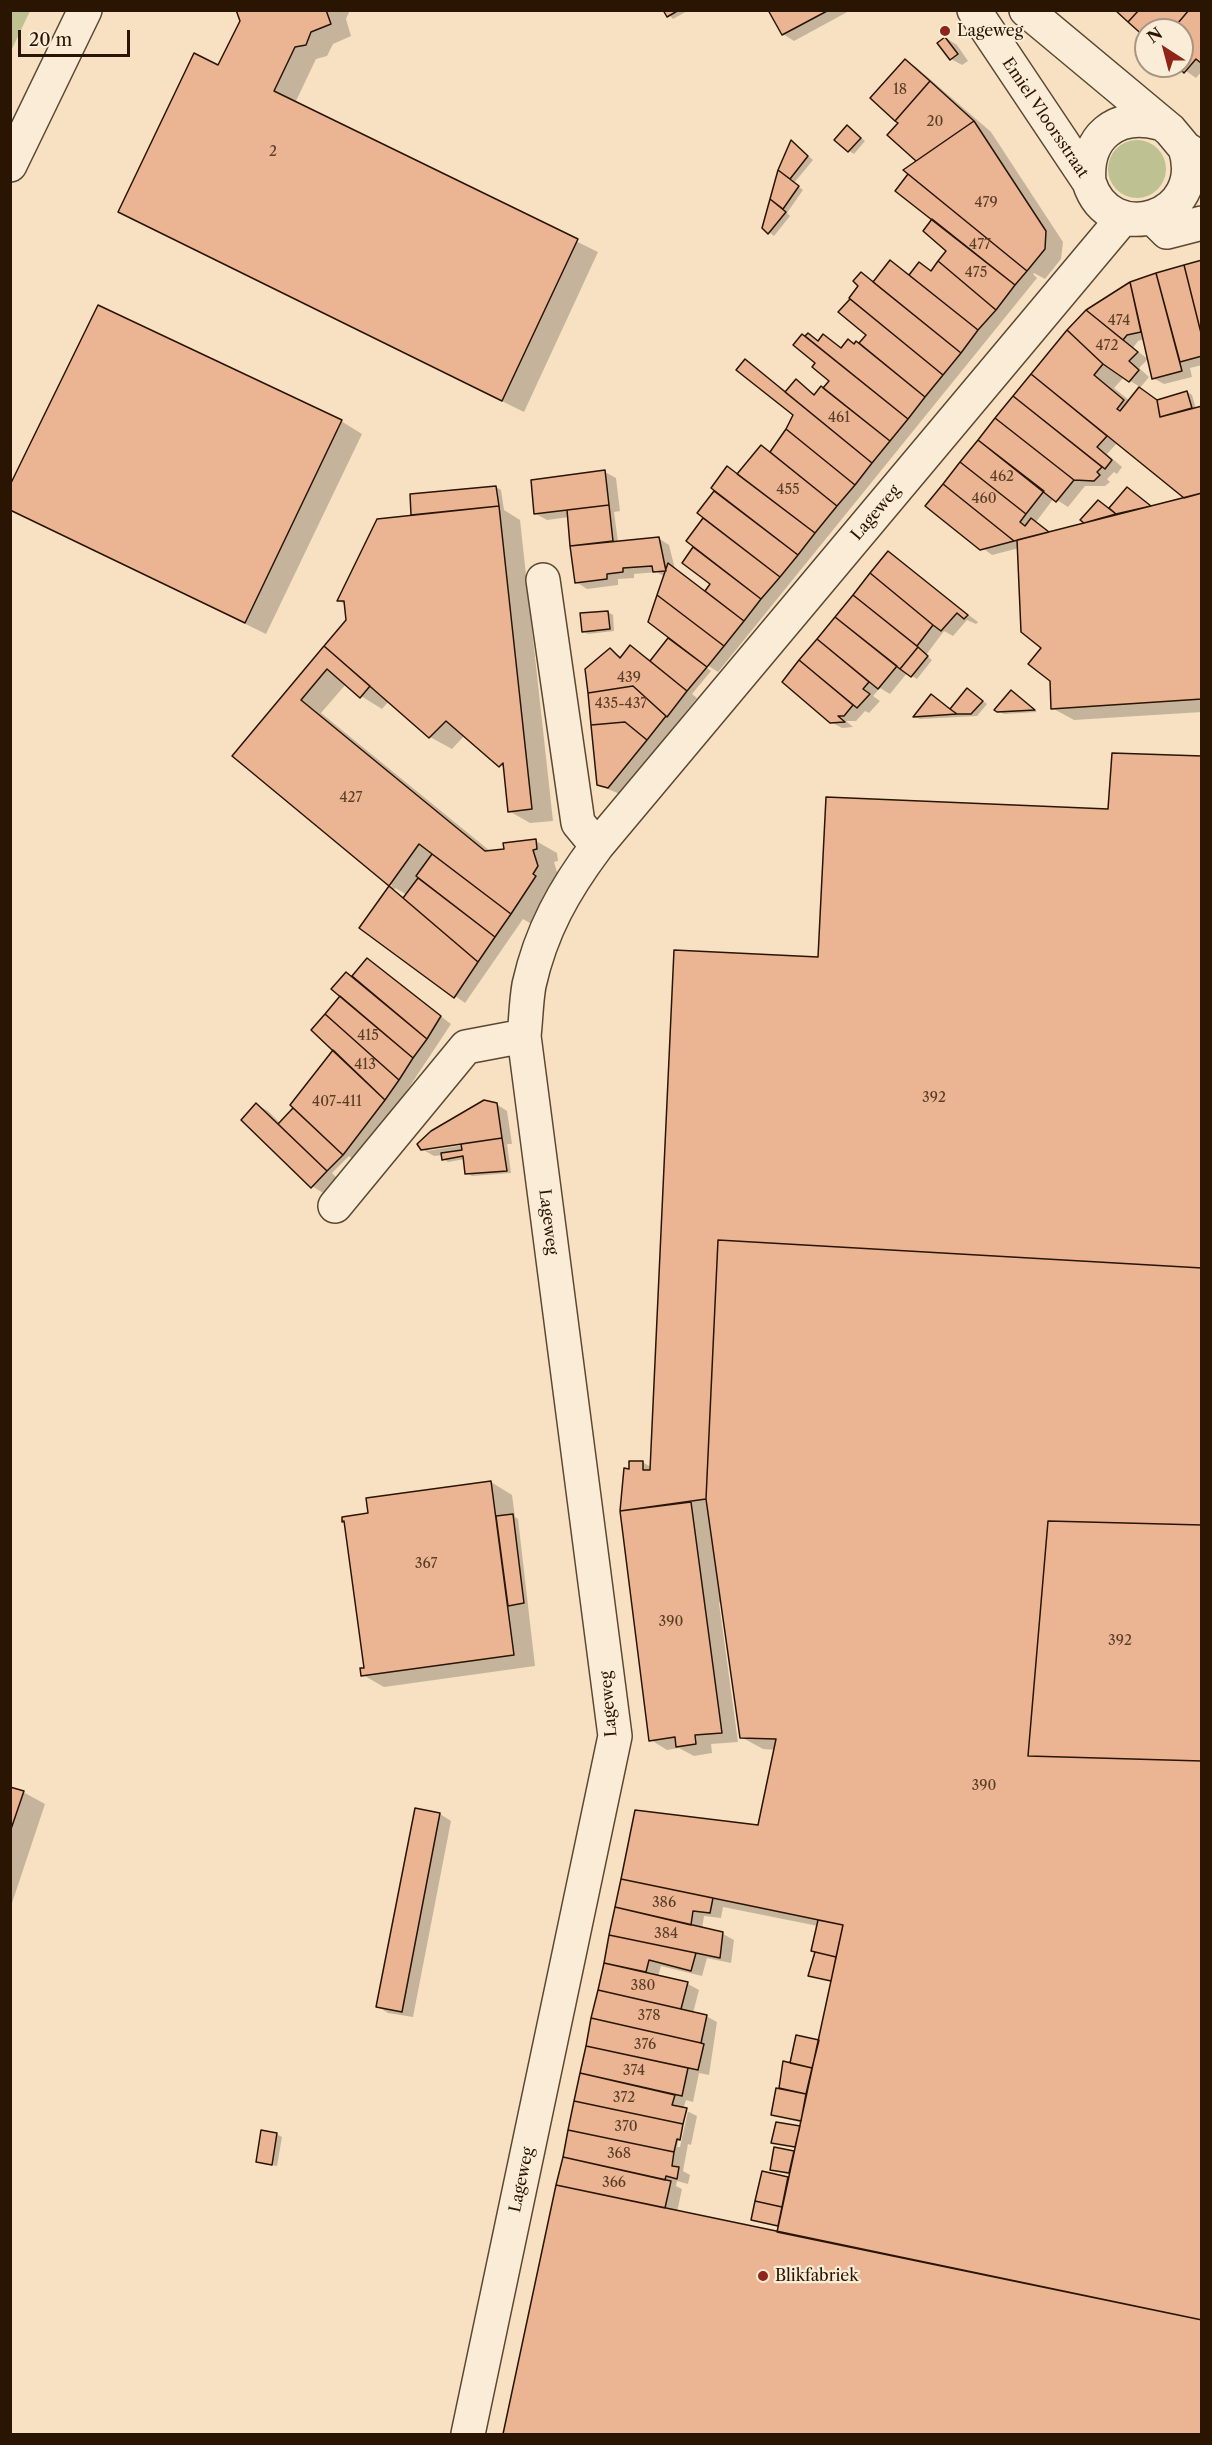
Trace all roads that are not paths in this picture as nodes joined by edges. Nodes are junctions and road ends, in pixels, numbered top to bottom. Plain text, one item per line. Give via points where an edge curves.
1 (85, 10) edge
2 (974, 10) edge
3 (1026, 10) edge
4 (1159, 123) junction
5 (1193, 154) edge
6 (10, 165) edge
7 (1089, 182) junction
8 (1138, 218) junction
9 (1202, 223) edge
10 (543, 580) dead end
11 (597, 846) junction
12 (524, 1036) junction
13 (335, 1206) dead end
14 (468, 2434) edge

1 - 6 street
2 - 7 street, Emiel Vloorsstraat
3 - 4 street
4 - 5 street
4 - 7 street via 1132,120 1108,131 1093,149
5 - 8 street via 1182,195 1175,205
7 - 8 street, Emiel Vloorsstraat via 1108,210
8 - 9 street via 1167,232
8 - 11 street, Lageweg
10 - 11 street via 578,823
11 - 12 street, Lageweg via 568,885 539,949 529,988
12 - 13 street via 466,1047
12 - 14 street, Lageweg via 615,1736

